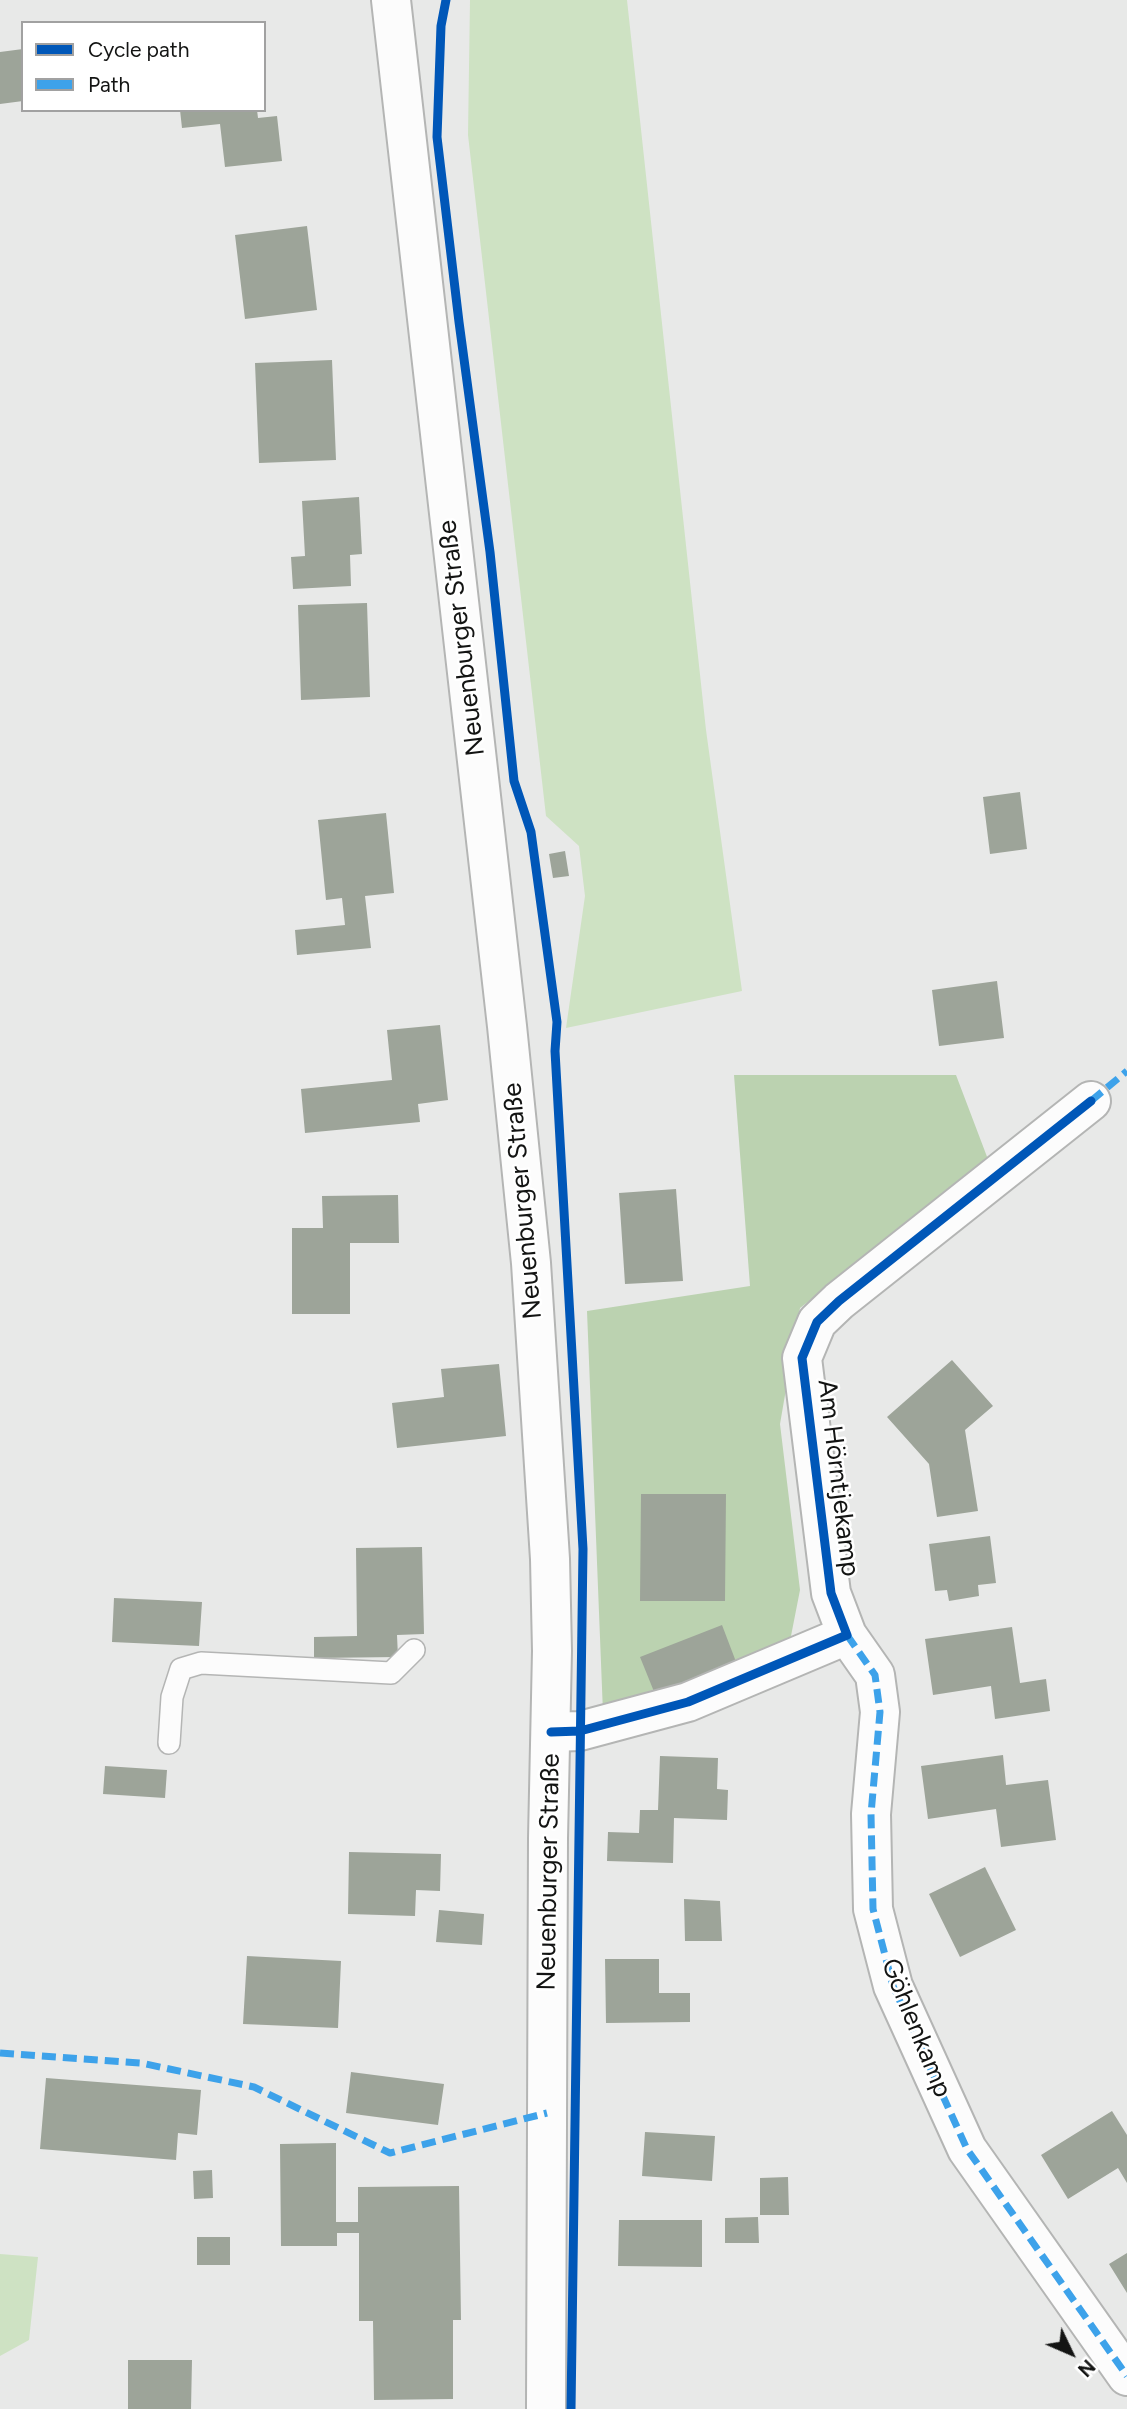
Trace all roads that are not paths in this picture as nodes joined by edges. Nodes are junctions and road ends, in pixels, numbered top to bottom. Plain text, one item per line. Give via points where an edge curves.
1 (391, 0) edge
2 (1091, 1101) dead end
3 (848, 1635) junction
4 (414, 1650) dead end
5 (551, 1732) junction
6 (169, 1743) dead end
7 (1127, 2376) edge
8 (546, 2409) edge

1 - 5 main road, Neuenburger Straße via 531,1263 550,1559
2 - 3 main road, Am Hörntjekamp via 817,1322 802,1358 831,1594
3 - 5 main road via 688,1702 580,1731
3 - 7 main road, Göhlenkamp via 874,1675 880,1712 871,1814 873,1909 893,1986 967,2149
4 - 6 lane via 391,1672 201,1663 181,1669
5 - 8 main road, Neuenburger Straße

